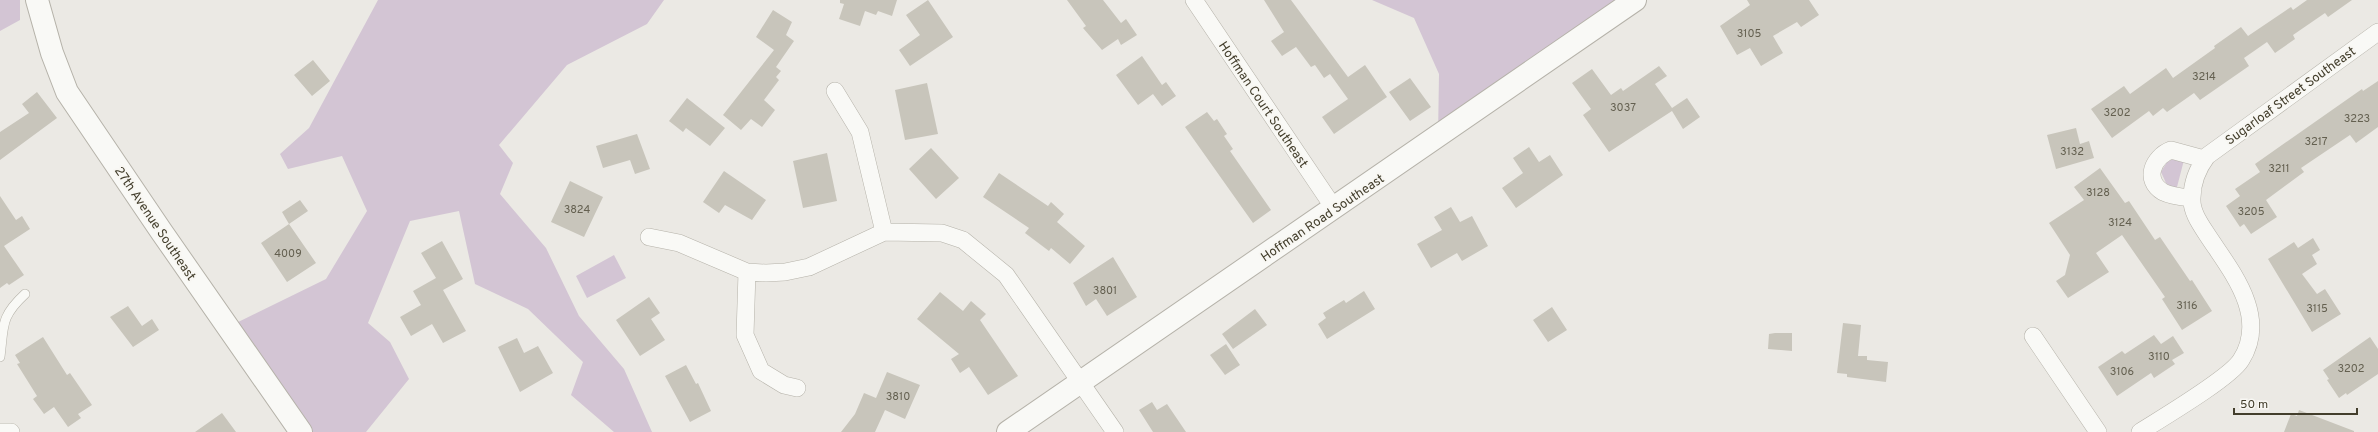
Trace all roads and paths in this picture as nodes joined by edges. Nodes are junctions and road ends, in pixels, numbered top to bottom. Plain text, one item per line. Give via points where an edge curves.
1 (37, 0) edge
2 (1194, 0) edge
3 (1635, 0) edge
4 (2378, 32) edge
5 (835, 91) dead end
6 (2204, 159) junction
7 (2192, 198) junction
8 (1334, 208) junction
9 (884, 232) junction
10 (649, 237) dead end
11 (747, 272) junction
12 (25, 294) dead end
13 (2033, 336) dead end
14 (0, 357) edge
15 (1080, 381) junction
16 (797, 388) dead end
17 (0, 432) edge
18 (11, 432) edge
19 (302, 432) edge
20 (1008, 432) edge
21 (1115, 432) edge
22 (2098, 432) edge
23 (2140, 432) edge

1 - 19 street, 27th Avenue Southeast via 52,53 67,92
2 - 8 street, Hoffman Court Southeast
3 - 8 street, Hoffman Road Southeast
4 - 6 street, Sugarloaf Street Southeast via 2228,139
5 - 9 street via 860,132
6 - 7 street, Sugarloaf Street Southeast via 2197,170
6 - 7 street via 2171,150 2157,158 2153,164 2153,180 2157,186 2170,194
7 - 23 street, Sugarloaf Street Southeast via 2196,217 2242,288 2250,310 2250,336 2241,360 2223,376
8 - 15 street, Hoffman Road Southeast
9 - 11 street via 809,267 785,272
9 - 15 street via 942,233 962,240 979,252 1006,275
10 - 11 street via 679,244
11 - 16 street via 745,336 761,371 784,385
12 - 14 lane via 13,305 4,321
13 - 22 street
15 - 20 street, Hoffman Road Southeast
15 - 21 street
17 - 18 street

